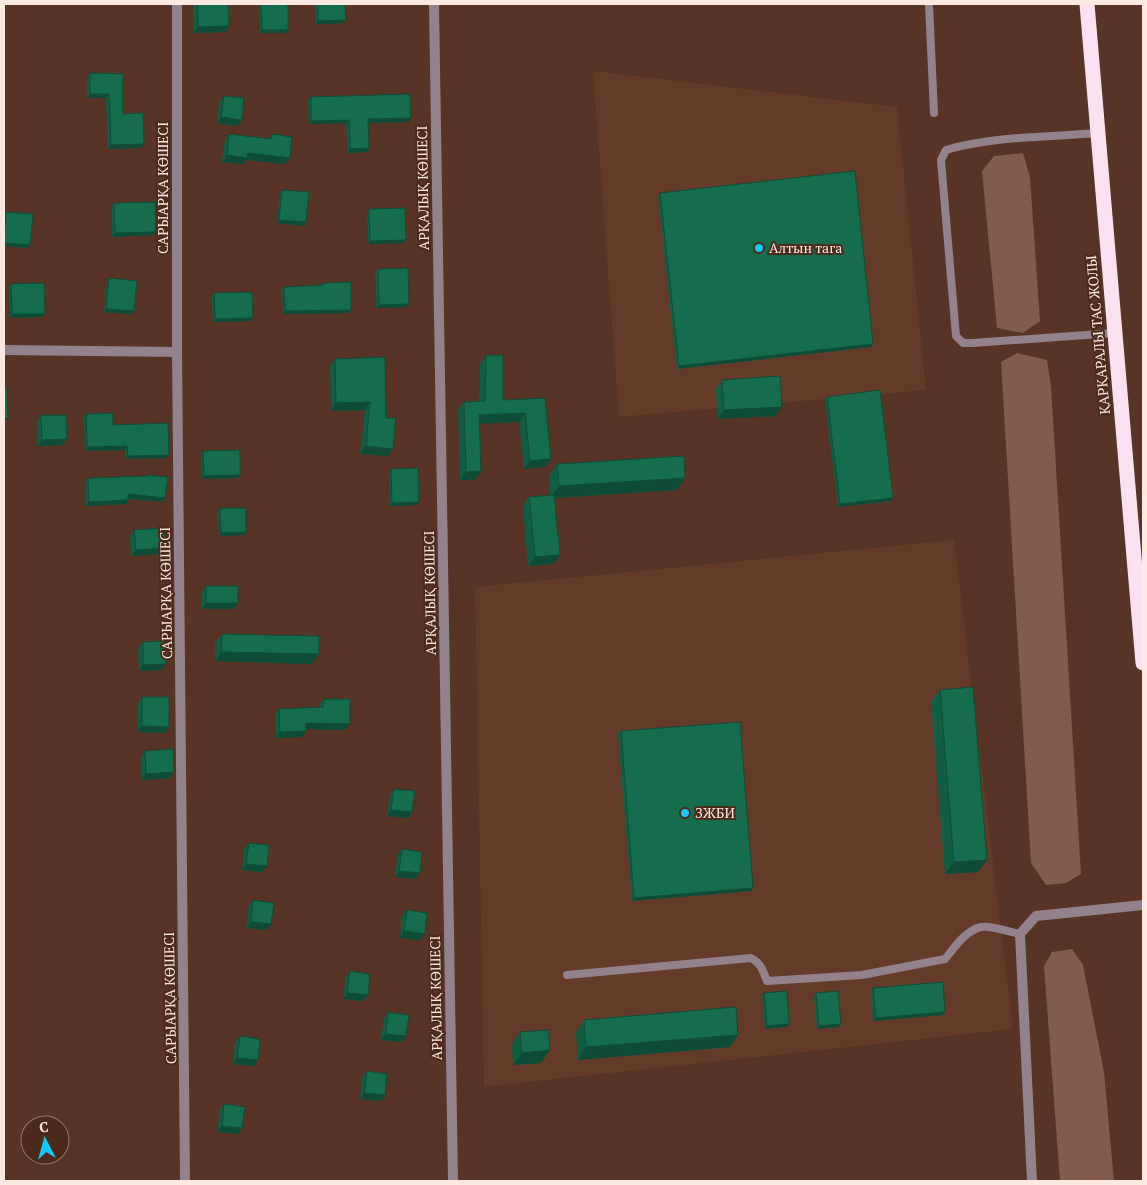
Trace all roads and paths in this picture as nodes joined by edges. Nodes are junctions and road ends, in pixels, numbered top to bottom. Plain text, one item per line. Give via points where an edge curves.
1 (177, 4) edge
2 (434, 4) edge
3 (929, 4) edge
4 (1087, 4) edge
5 (934, 113) dead end
6 (1098, 133) junction
7 (1114, 333) junction
8 (4, 350) edge
9 (177, 352) junction
10 (1143, 663) edge
11 (1143, 905) edge
12 (1020, 934) junction
13 (566, 975) dead end
14 (185, 1181) edge
15 (453, 1181) edge
16 (1032, 1181) edge

1 - 9 street, САРЫАРҚА КӨШЕСІ
2 - 15 street, АРҚАЛЫҚ КӨШЕСІ
3 - 5 lane
4 - 6 highway, ҚАРҚАРАЛЫ ТАС ЖОЛЫ
6 - 7 highway, ҚАРҚАРАЛЫ ТАС ЖОЛЫ
6 - 7 lane via 959,147 946,150 941,160 956,336 963,343
7 - 10 highway, ҚАРҚАРАЛЫ ТАС ЖОЛЫ
8 - 9 street
9 - 14 street, САРЫАРҚА КӨШЕСІ
11 - 12 street via 1036,916
12 - 13 lane via 982,926 969,933 945,959 862,975 767,981 757,961 751,958
12 - 16 street

